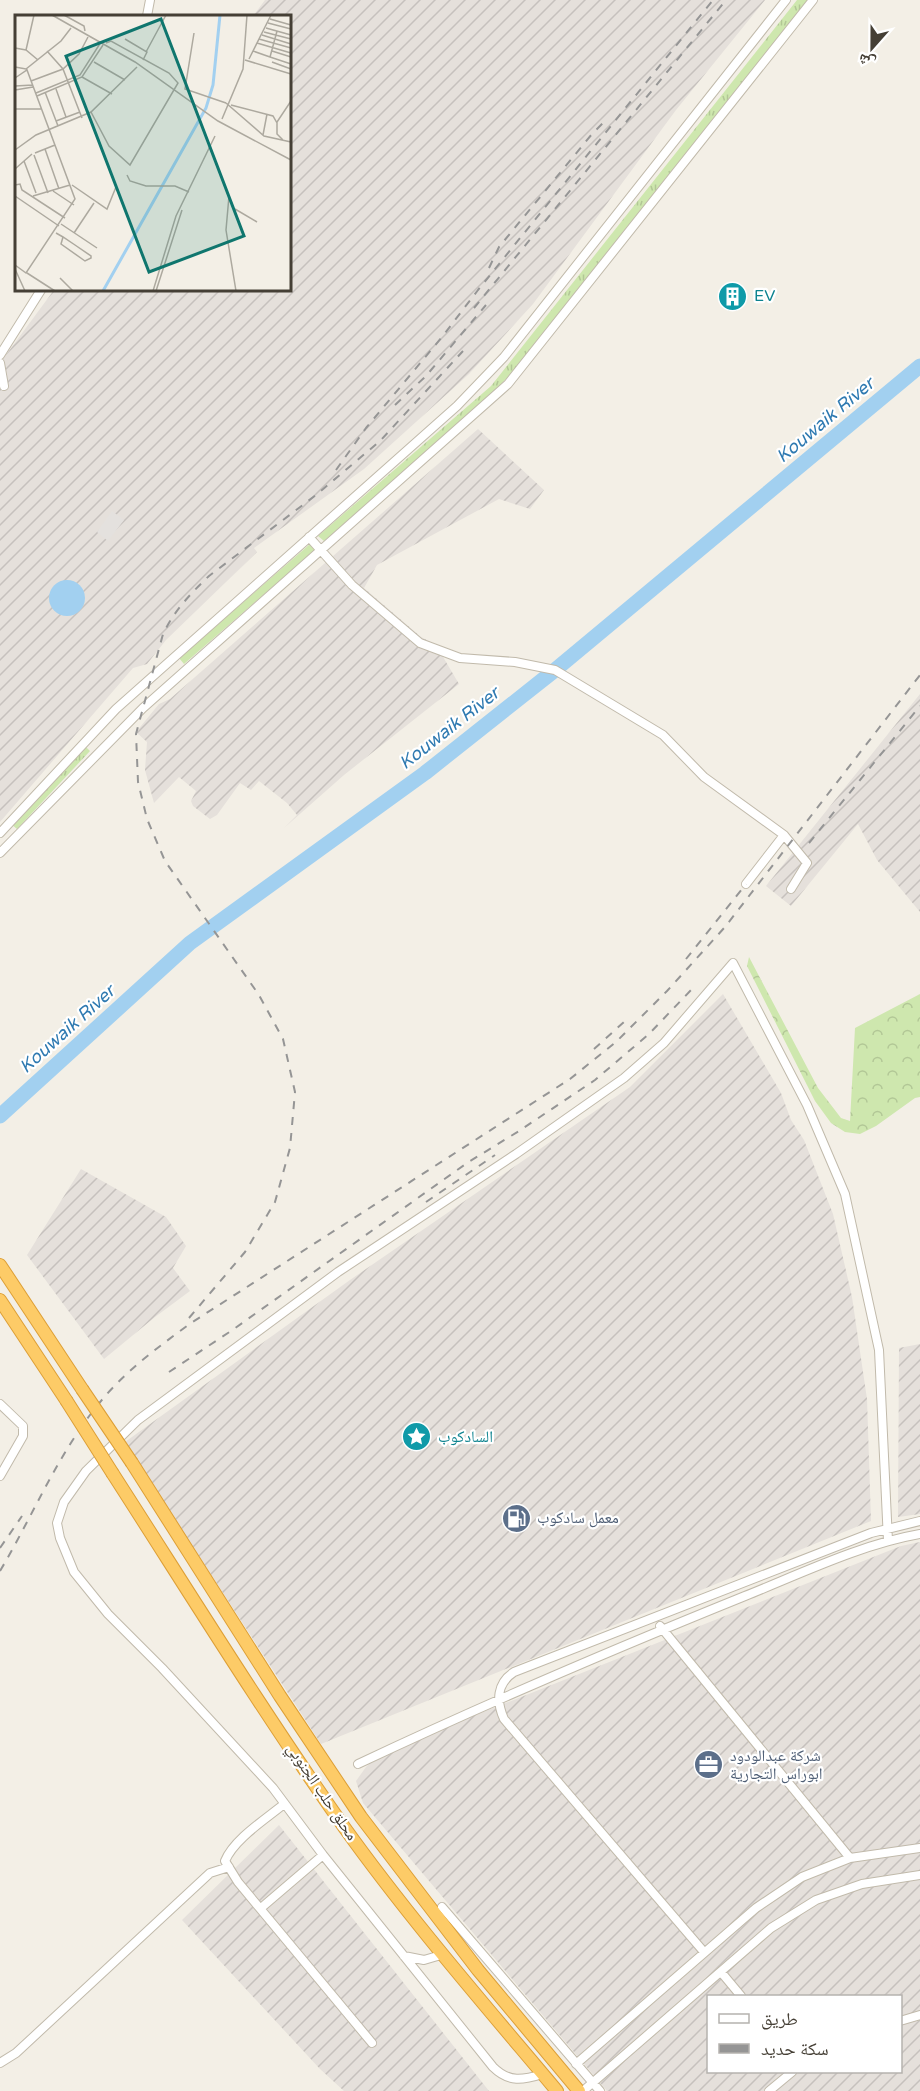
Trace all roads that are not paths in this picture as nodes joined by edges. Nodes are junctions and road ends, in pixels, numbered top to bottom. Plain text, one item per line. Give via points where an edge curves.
1 (150, 0) edge
2 (786, 0) edge
3 (813, 0) edge
4 (147, 15) edge
5 (40, 291) edge
6 (0, 355) edge
7 (0, 363) edge
8 (4, 386) dead end
9 (309, 537) junction
10 (321, 550) junction
11 (0, 833) edge
12 (784, 835) junction
13 (0, 853) edge
14 (746, 884) dead end
15 (791, 889) dead end
16 (0, 1265) edge
17 (0, 1300) edge
18 (0, 1404) edge
19 (0, 1476) edge
20 (920, 1521) edge
21 (887, 1528) junction
22 (920, 1534) edge
23 (888, 1540) junction
24 (760, 1578) junction
25 (764, 1589) junction
26 (654, 1619) junction
27 (662, 1629) junction
28 (500, 1698) junction
29 (358, 1764) dead end
30 (284, 1804) junction
31 (920, 1848) edge
32 (323, 1855) junction
33 (850, 1858) junction
34 (228, 1867) junction
35 (920, 1875) edge
36 (442, 1907) dead end
37 (261, 1908) junction
38 (704, 1952) junction
39 (441, 1955) junction
40 (403, 1956) junction
41 (721, 1972) junction
42 (740, 1995) edge
43 (920, 2015) edge
44 (902, 2020) edge
45 (372, 2043) dead end
46 (0, 2063) edge
47 (576, 2064) junction
48 (791, 2073) edge
49 (543, 2074) junction
50 (592, 2082) junction
51 (557, 2091) edge
52 (581, 2091) edge
53 (600, 2091) edge
54 (769, 2091) edge

1 - 4 street
2 - 9 street via 504,357 457,406
3 - 10 street via 508,384
5 - 6 street
7 - 8 street
9 - 10 street
9 - 11 street via 116,709
10 - 12 street via 352,585 420,643 460,658 555,670 663,735 704,777
10 - 13 street via 123,727
12 - 14 street
12 - 15 street via 807,863
16 - 52 highway, bridge via 361,1817 478,1970
17 - 39 highway, محلق حلب الجنوبي, bridge via 344,1827
18 - 19 street via 23,1426 23,1436
20 - 21 street
21 - 23 street
21 - 24 street
21 - 30 street via 879,1350 845,1194 807,1105 733,963 664,1043 624,1078 338,1272 146,1413 86,1471 64,1502 57,1523 74,1572
22 - 23 street
23 - 25 street
24 - 25 street
24 - 26 street
25 - 27 street
26 - 27 street
26 - 28 street via 514,1672 502,1682
27 - 28 street
27 - 33 street
28 - 29 street
28 - 38 street via 501,1712 510,1726
30 - 32 street
30 - 34 street via 229,1851 225,1861
31 - 33 street
32 - 37 street
32 - 40 street
33 - 38 street via 802,1877 756,1908
34 - 37 street
34 - 46 street via 210,1873 16,2054
35 - 41 street via 862,1884 816,1900 771,1928
36 - 47 street
37 - 45 street
38 - 47 street
39 - 40 street via 424,1960
39 - 49 highway, محلق حلب الجنوبي
40 - 49 street via 500,2074 516,2080
41 - 42 street
41 - 50 street
43 - 44 street
47 - 50 street
48 - 54 street
49 - 51 highway, محلق حلب الجنوبي
50 - 52 street
50 - 53 street

